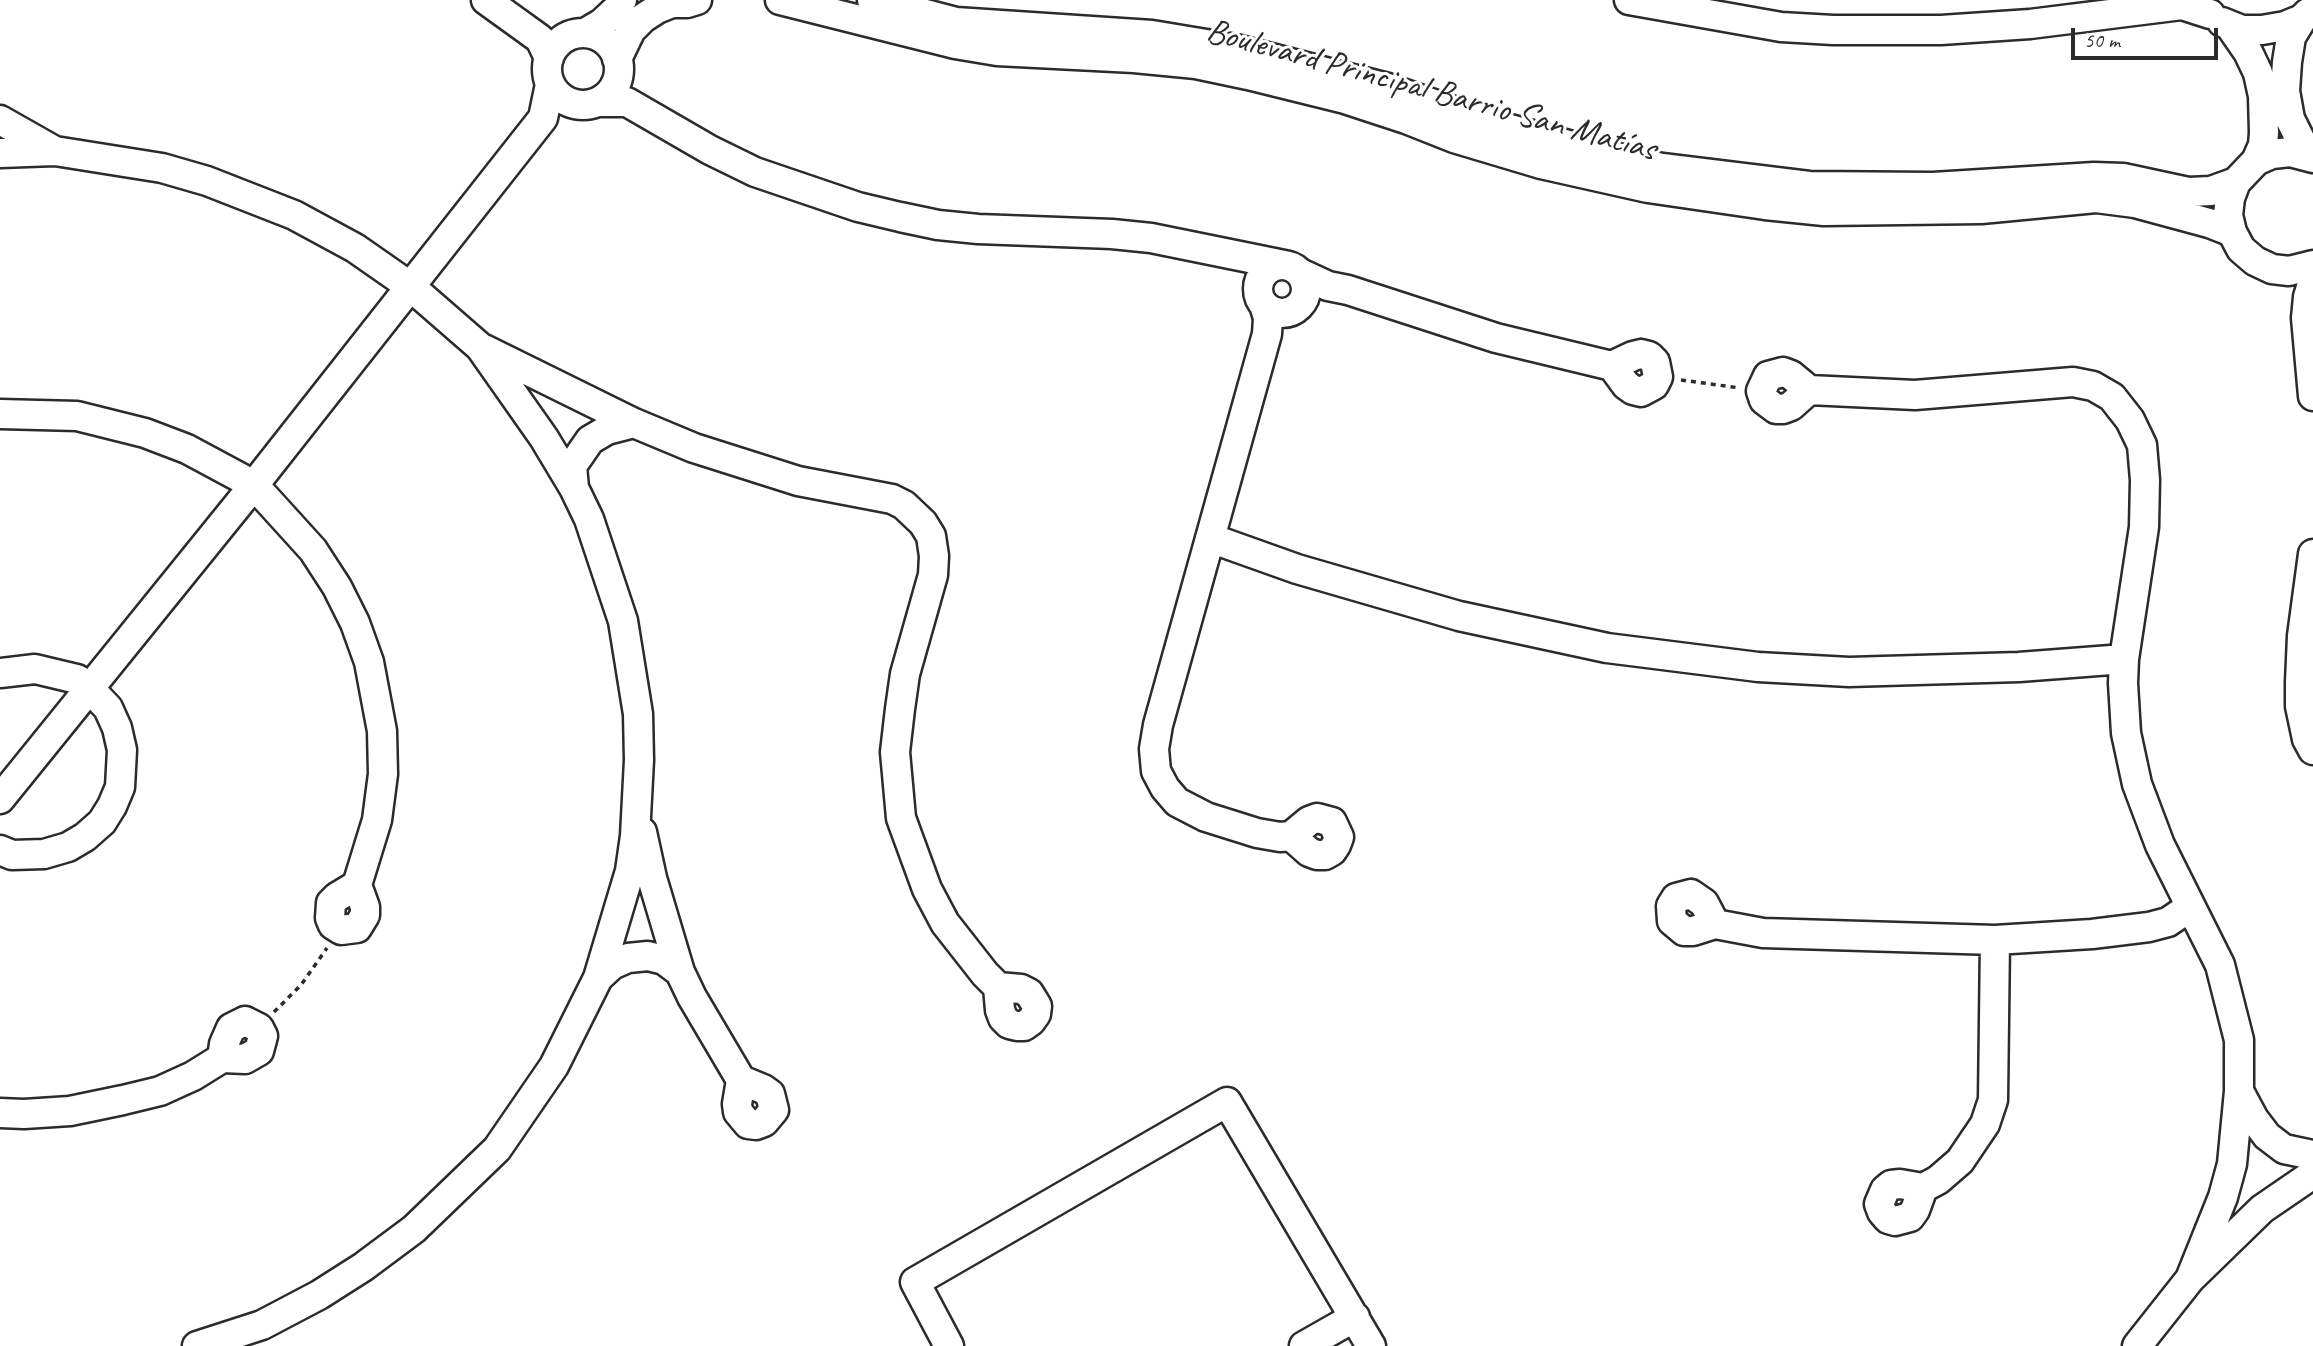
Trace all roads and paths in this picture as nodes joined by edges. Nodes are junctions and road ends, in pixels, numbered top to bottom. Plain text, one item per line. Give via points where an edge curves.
1 (486, 0) edge
2 (622, 0) edge
3 (779, 0) edge
4 (872, 0) edge
5 (1629, 0) edge
6 (677, 1) edge
7 (2202, 9) edge
8 (2307, 14) edge
9 (556, 51) junction
10 (618, 68) junction
11 (627, 102) junction
12 (586, 104) junction
13 (543, 118) junction
14 (0, 120) edge
15 (55, 151) junction
16 (0, 153) edge
17 (2310, 156) edge
18 (2256, 161) junction
19 (2236, 181) junction
20 (2232, 232) junction
21 (1222, 253) junction
22 (2313, 265) edge
23 (1292, 269) junction
24 (2272, 269) junction
25 (2313, 281) edge
26 (1328, 286) junction
27 (411, 287) junction
28 (1274, 309) junction
29 (2306, 318) junction
30 (480, 347) junction
31 (1658, 377) joint
32 (1761, 391) joint
33 (2313, 396) edge
34 (0, 414) edge
35 (634, 423) junction
36 (254, 485) junction
37 (575, 488) junction
38 (1210, 538) junction
39 (2312, 560) edge
40 (2124, 659) junction
41 (0, 673) edge
42 (89, 688) junction
43 (2313, 750) edge
44 (0, 799) edge
45 (637, 801) junction
46 (1291, 836) dead end
47 (0, 850) edge
48 (2190, 907) junction
49 (1716, 924) dead end
50 (341, 930) joint
51 (1995, 940) junction
52 (680, 972) junction
53 (598, 978) junction
54 (998, 987) dead end
55 (259, 1028) joint
56 (741, 1080) dead end
57 (2239, 1091) junction
58 (0, 1112) edge
59 (2313, 1155) edge
60 (2313, 1174) edge
61 (1923, 1188) dead end
62 (2190, 1279) junction
63 (1355, 1317) junction
64 (197, 1346) edge
65 (949, 1346) edge
66 (1304, 1346) edge
67 (1371, 1346) edge
68 (2137, 1346) edge

1 - 9 street
2 - 9 street via 603,23
3 - 20 street, Boulevard Principal Barrio San Matías via 997,51 1134,58 1248,75 1345,99 1541,164 1648,188 1824,211 1967,209 2096,198 2135,203
4 - 19 street, Boulevard Principal Barrio San Matías via 956,22 1152,35 1236,49 1388,88 1548,140 1662,167 1808,186 1933,187 2094,177 2123,178 2188,192 2211,191
5 - 7 street via 1781,27 1845,30 1941,30
6 - 10 street via 643,18 631,30
7 - 8 street via 2242,30 2285,26
7 - 18 street via 2248,52 2258,73 2264,133
8 - 17 street via 2291,37 2285,92 2290,119
9 - 10 street via 605,41
9 - 12 street via 565,101
9 - 13 street
10 - 11 street
10 - 12 street via 614,87
11 - 12 street
11 - 21 street via 755,172 858,207 938,225 1112,234
12 - 13 street
13 - 27 street
14 - 15 street
15 - 16 street
15 - 27 street via 162,168 239,193 294,215 355,248
17 - 18 street via 2272,153
18 - 19 street
19 - 20 street via 2229,207
20 - 24 street via 2241,249
21 - 23 street
21 - 28 street via 1247,273
22 - 24 street via 2289,271
23 - 26 street
23 - 28 street via 1306,286 1305,294
23 - 28 street via 1269,269 1260,280
24 - 29 street
25 - 29 street
26 - 28 street
26 - 31 street via 1496,338 1612,366 1641,354 1655,362
27 - 30 street
27 - 36 street
28 - 38 street
29 - 33 street
30 - 35 street
30 - 37 street
31 - 32 path
32 - 40 street via 1768,405 1783,409 1809,390 1915,395 2073,382 2112,397 2142,445 2146,481 2144,527
34 - 36 street via 77,416 110,423 187,449
35 - 37 street via 590,440 572,466
35 - 54 street via 797,481 892,499 923,523 931,536 933,575 905,674 900,709 895,752 901,818 927,890 945,923
36 - 42 street
36 - 50 street via 313,550 337,587 369,662 382,731 383,774 377,820 357,885 365,915 357,928
37 - 45 street via 623,621 638,714
38 - 40 street via 1458,616 1608,648 1758,667 1849,672
38 - 46 street via 1158,725 1156,771 1177,802 1206,817 1257,834
39 - 43 street via 2302,636 2300,706
40 - 48 street via 2126,733 2137,784
41 - 42 street via 34,669 76,679
42 - 44 street
42 - 47 street via 108,708 122,750 120,788 113,806 102,822 68,847 28,856
45 - 52 street via 652,878
45 - 53 street via 630,871
48 - 51 street via 2168,922 2149,927
48 - 57 street via 2220,965 2230,999 2239,1040
49 - 51 street via 1763,933
50 - 55 path via 301,985
51 - 61 street via 1993,1100 1985,1124 1961,1161
52 - 53 street via 664,960 648,956 612,965
52 - 56 street
53 - 64 street via 554,1066 505,1138 424,1221 319,1295 262,1325
55 - 58 street via 245,1021 230,1028 222,1058 160,1091 70,1111
57 - 59 street via 2267,1136 2284,1149
57 - 62 street via 2232,1164
60 - 62 street via 2262,1209
62 - 68 street
63 - 65 street via 1227,1102 915,1282
63 - 66 street
63 - 67 street

